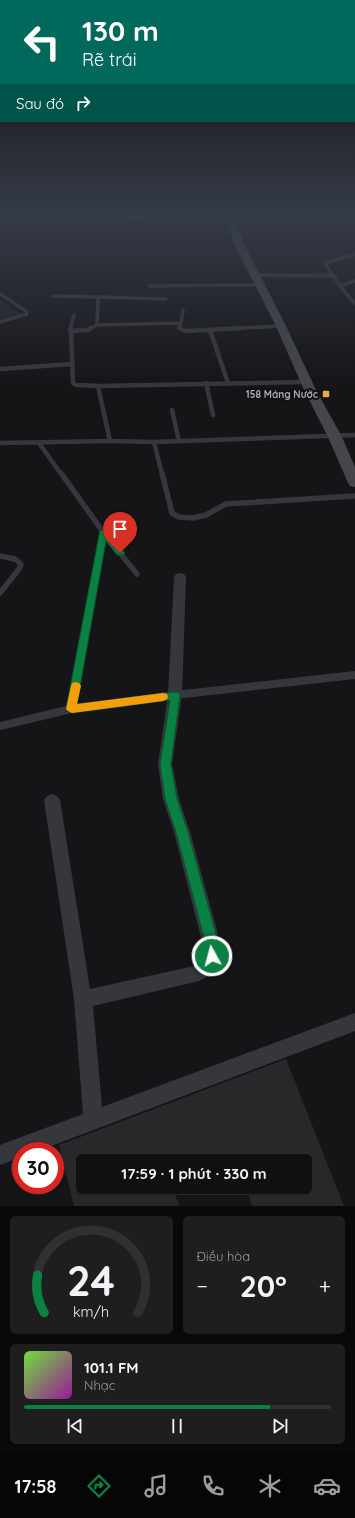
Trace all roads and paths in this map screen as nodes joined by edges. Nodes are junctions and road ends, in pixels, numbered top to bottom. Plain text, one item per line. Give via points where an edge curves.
1 (253, 272) edge
2 (331, 272) edge
3 (334, 276) junction
4 (257, 280) junction
5 (355, 281) edge
6 (150, 286) dead end
7 (340, 286) junction
8 (0, 294) edge
9 (53, 296) dead end
10 (98, 297) junction
11 (166, 299) dead end
12 (355, 304) edge
13 (183, 310) dead end
14 (74, 315) dead end
15 (0, 322) edge
16 (181, 323) junction
17 (97, 325) junction
18 (281, 326) junction
19 (210, 330) junction
20 (70, 331) junction
21 (72, 364) junction
22 (0, 369) edge
23 (306, 382) junction
24 (228, 383) junction
25 (206, 384) junction
26 (98, 386) junction
27 (172, 410) dead end
28 (213, 415) dead end
29 (355, 435) edge
30 (335, 437) junction
31 (110, 441) junction
32 (179, 441) junction
33 (154, 442) junction
34 (0, 443) edge
35 (39, 443) junction
36 (355, 482) edge
37 (355, 496) edge
38 (103, 532) junction
39 (0, 556) edge
40 (137, 574) dead end
41 (180, 577) dead end
42 (0, 593) edge
43 (355, 676) edge
44 (175, 695) junction
45 (72, 709) junction
46 (0, 726) edge
47 (52, 800) dead end
48 (83, 999) junction
49 (355, 1022) edge
50 (93, 1120) junction
51 (0, 1155) edge

1 - 4 main road
2 - 3 lane
3 - 4 lane
3 - 7 lane
4 - 6 lane
4 - 18 main road
5 - 7 lane
7 - 12 lane
8 - 15 lane via 27,314
9 - 10 lane
10 - 11 lane
10 - 17 lane
13 - 16 lane
14 - 20 lane
16 - 17 lane
16 - 19 lane via 179,328 183,330
17 - 20 lane via 88,330
18 - 19 lane
18 - 23 main road
19 - 24 lane
20 - 21 lane
21 - 22 lane
21 - 26 lane via 74,384
23 - 24 lane
23 - 30 main road
24 - 25 lane
25 - 26 lane
25 - 28 lane
26 - 31 lane
27 - 32 lane
29 - 30 lane
30 - 32 lane
30 - 36 main road
31 - 33 lane
31 - 35 lane
32 - 33 lane
33 - 37 lane via 172,513 176,517 204,516 226,504
34 - 35 lane
35 - 38 lane
38 - 40 lane
38 - 45 lane
39 - 42 lane via 19,560 21,564
41 - 44 street
43 - 44 lane
44 - 45 lane
44 - 48 street via 165,764 171,799 214,949 212,956 199,973
45 - 46 lane
47 - 48 street
48 - 50 street
49 - 50 street
50 - 51 street

